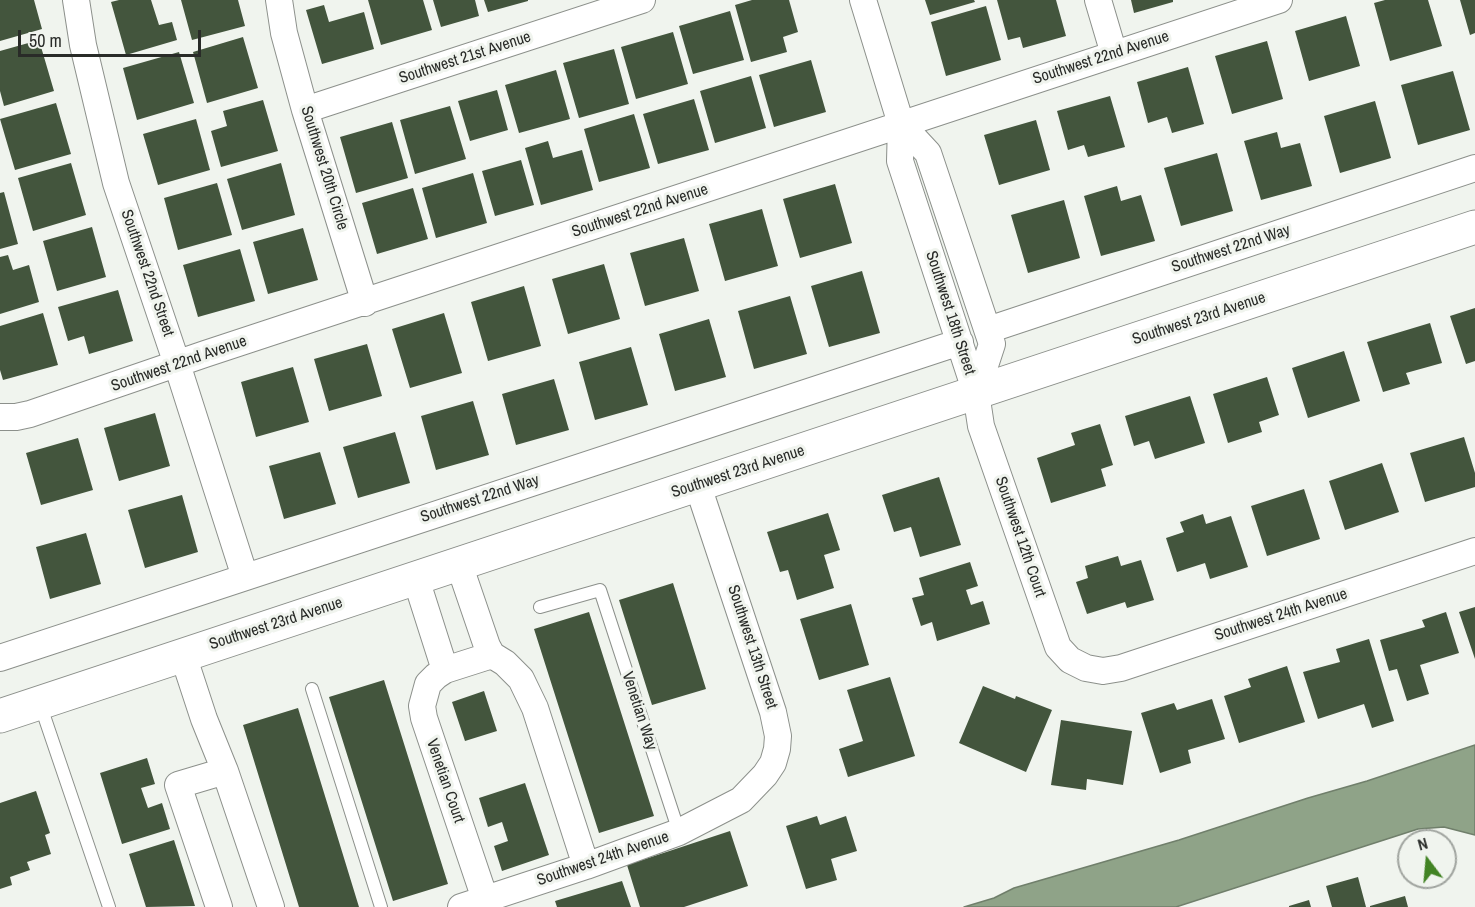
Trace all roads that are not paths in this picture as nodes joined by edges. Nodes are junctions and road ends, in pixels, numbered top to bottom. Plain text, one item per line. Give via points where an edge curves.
1 (76, 0) edge
2 (279, 0) edge
3 (863, 0) edge
4 (1098, 0) edge
5 (1279, 0) edge
6 (631, 2) edge
7 (1114, 54) junction
8 (306, 110) junction
9 (901, 124) junction
10 (1475, 168) edge
11 (1475, 227) edge
12 (365, 303) junction
13 (988, 330) junction
14 (960, 342) junction
15 (177, 364) junction
16 (976, 393) junction
17 (0, 417) edge
18 (698, 486) junction
19 (1475, 551) edge
20 (459, 564) junction
21 (245, 577) junction
22 (416, 579) junction
23 (540, 608) dead end
24 (183, 655) junction
25 (492, 655) junction
26 (0, 658) edge
27 (1086, 668) joint
28 (445, 670) junction
29 (312, 689) dead end
30 (39, 703) junction
31 (0, 717) edge
32 (225, 771) junction
33 (741, 800) joint
34 (679, 832) junction
35 (586, 866) junction
36 (485, 899) junction
37 (109, 907) edge
38 (219, 907) edge
39 (271, 907) edge
40 (381, 907) edge
41 (461, 907) edge

1 - 15 street, Southwest 22nd Street via 116,183
2 - 8 street, Southwest 20th Circle via 284,33
3 - 9 street, Southwest 18th Street
4 - 7 street
5 - 7 street, Southwest 22nd Avenue
6 - 8 street, Southwest 21st Avenue
7 - 9 street, Southwest 22nd Avenue
8 - 12 street, Southwest 20th Circle
9 - 12 street, Southwest 22nd Avenue
9 - 13 street, Southwest 18th Street via 928,153
9 - 14 street, Southwest 18th Street via 900,161
10 - 13 street, Southwest 22nd Way
11 - 16 street, Southwest 23rd Avenue
12 - 15 street, Southwest 22nd Avenue
13 - 16 street, Southwest 18th Street via 992,344
14 - 16 street, Southwest 18th Street
14 - 21 street, Southwest 22nd Way
15 - 17 street, Southwest 22nd Avenue via 30,414
15 - 21 street, Southwest 22nd Street
16 - 18 street, Southwest 23rd Avenue
16 - 27 street, Southwest 12th Court via 981,426 1058,647 1070,660
18 - 20 street, Southwest 23rd Avenue
18 - 33 street, Southwest 13th Street via 777,725 773,764
19 - 27 street, Southwest 24th Avenue via 1121,668
20 - 22 street, Southwest 23rd Avenue
20 - 25 street
21 - 26 street, Southwest 22nd Way
22 - 24 street, Southwest 23rd Avenue
22 - 28 street
23 - 34 lane, Venetian Way via 600,590
24 - 30 street, Southwest 23rd Avenue
24 - 32 street
25 - 28 street
25 - 35 street via 514,670 528,692
28 - 36 street, Venetian Court via 428,684 422,706 424,718
29 - 40 lane
30 - 31 street, Southwest 23rd Avenue
30 - 37 lane
32 - 38 street via 178,785
32 - 39 street
33 - 34 street, Southwest 24th Avenue
34 - 35 street, Southwest 24th Avenue
35 - 36 street, Southwest 24th Avenue
36 - 41 street, Southwest 24th Avenue

